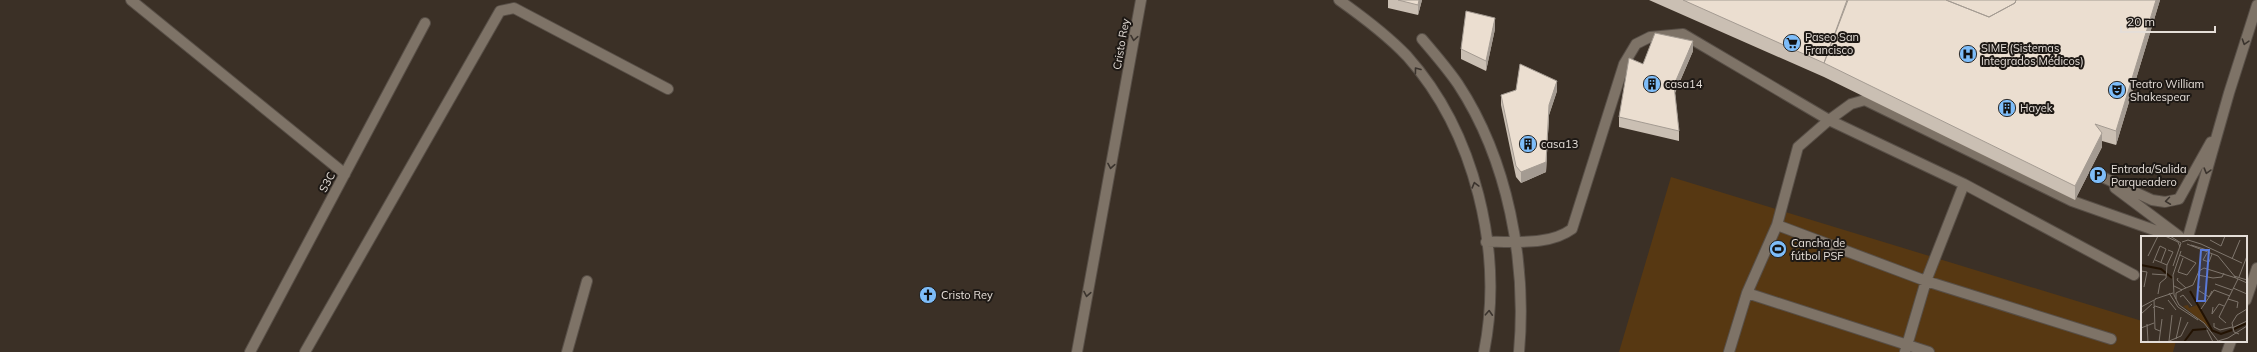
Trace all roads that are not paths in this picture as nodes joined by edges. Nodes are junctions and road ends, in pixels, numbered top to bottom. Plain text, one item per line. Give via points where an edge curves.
1 (131, 0) edge
2 (1141, 0) edge
3 (1339, 0) edge
4 (2257, 5) edge
5 (425, 23) dead end
6 (1422, 38) dead end
7 (668, 89) dead end
8 (1828, 120) junction
9 (2220, 126) junction
10 (345, 174) junction
11 (1964, 184) junction
12 (1777, 225) junction
13 (2171, 236) edge
14 (2180, 236) edge
15 (2188, 236) edge
16 (1486, 242) junction
17 (1514, 242) junction
18 (2253, 270) edge
19 (2134, 275) dead end
20 (1926, 280) junction
21 (587, 281) dead end
22 (1747, 292) junction
23 (2247, 296) edge
24 (2111, 339) dead end
25 (2231, 342) edge
26 (1907, 348) edge
27 (250, 352) edge
28 (305, 352) edge
29 (568, 352) edge
30 (1076, 352) edge
31 (1484, 352) edge
32 (1519, 352) edge
33 (1729, 352) edge
34 (1929, 352) edge
35 (2227, 352) edge

1 - 10 street
2 -> 30 street, Cristo Rey
16 -> 3 street via 1476,184 1459,135 1435,94 1406,56 1364,18
4 -> 9 street
5 - 10 street, S3C
6 - 17 street via 1458,84 1488,139 1507,200
7 - 28 street via 514,8 500,11
8 - 11 street
8 - 12 street via 1798,147
8 - 13 street via 1851,104 1866,100 2072,201
8 - 17 street via 1683,34 1650,37 1636,44 1624,64 1572,229 1564,235 1550,239
9 -> 14 street via 2179,199 2165,202 2152,200 2098,175
9 -> 15 street
10 - 27 street, S3C
11 - 19 street
11 - 20 street
12 - 20 street
12 - 22 street
16 - 17 street
31 -> 16 street via 1488,335 1491,288
17 - 32 street via 1519,267 1522,322
18 - 23 street
20 - 24 street
20 - 26 street
21 - 29 street
22 - 26 street
22 - 33 street
25 - 35 street
26 - 34 street

